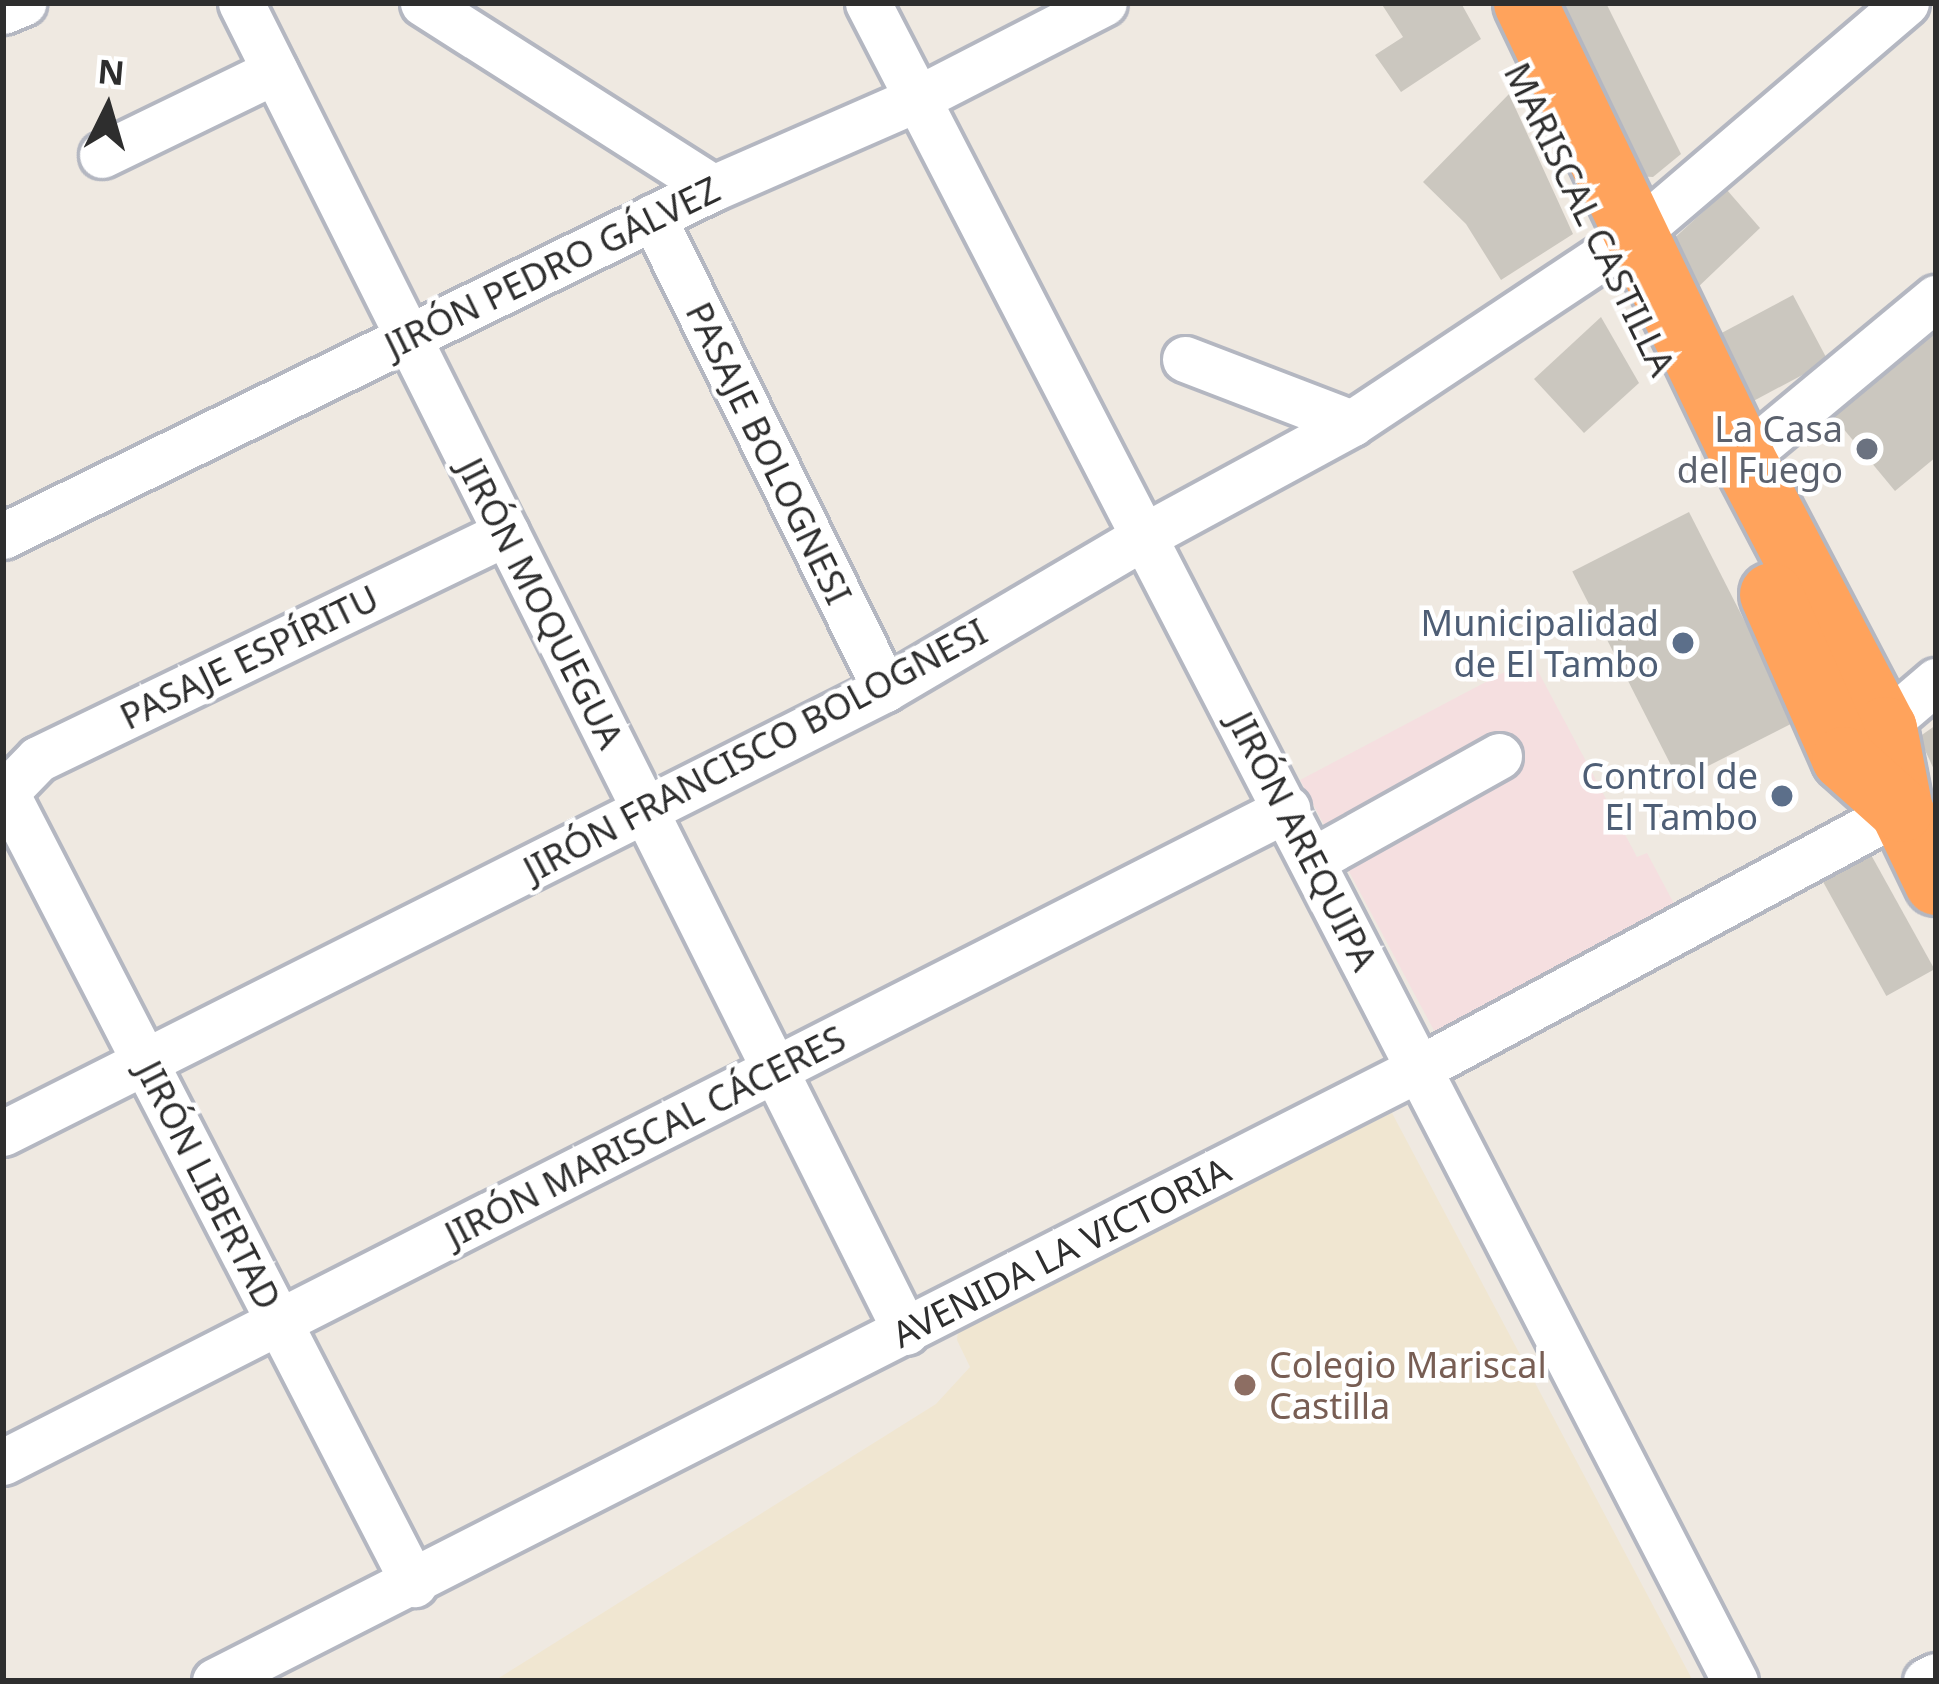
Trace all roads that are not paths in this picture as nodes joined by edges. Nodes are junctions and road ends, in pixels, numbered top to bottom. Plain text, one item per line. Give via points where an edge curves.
1 (23, 3) edge
2 (241, 3) edge
3 (423, 3) edge
4 (868, 3) edge
5 (1104, 3) edge
6 (1483, 3) edge
7 (1525, 3) edge
8 (1906, 3) edge
9 (3, 11) edge
10 (275, 71) junction
11 (917, 99) junction
12 (102, 155) dead end
13 (713, 188) junction
14 (653, 217) junction
15 (1621, 245) junction
16 (1936, 298) edge
17 (408, 337) junction
18 (1185, 359) dead end
19 (1352, 423) junction
20 (1743, 458) junction
21 (506, 533) junction
22 (1146, 535) junction
23 (3, 536) edge
24 (1936, 681) edge
25 (885, 689) junction
26 (1864, 743) junction
27 (1499, 756) dead end
28 (4, 791) edge
29 (1287, 809) junction
30 (1900, 809) junction
31 (645, 810) junction
32 (1312, 860) junction
33 (1936, 883) edge
34 (145, 1062) junction
35 (1420, 1068) junction
36 (775, 1070) junction
37 (3, 1133) edge
38 (279, 1322) junction
39 (906, 1332) junction
40 (3, 1462) edge
41 (414, 1584) junction
42 (1936, 1676) edge
43 (215, 1681) edge
44 (1736, 1681) edge
45 (1926, 1681) edge

1 - 9 street
2 - 10 street, JIRÓN MOQUEGUA
3 - 13 street
4 - 11 street, JIRÓN AREQUIPA
5 - 11 street, JIRÓN PEDRO GÁLVEZ
6 - 15 highway, MARISCAL CASTILLA
7 - 15 highway, MARISCAL CASTILLA
8 - 15 street, JIRÓN FRANCISCO BOLOGNESI
10 - 12 street
10 - 17 street, JIRÓN MOQUEGUA
11 - 13 street, JIRÓN PEDRO GÁLVEZ
11 - 22 street, JIRÓN AREQUIPA
13 - 14 street, JIRÓN PEDRO GÁLVEZ
14 - 17 street, JIRÓN PEDRO GÁLVEZ
14 - 25 street, PASAJE BOLOGNESI
15 - 19 street, JIRÓN FRANCISCO BOLOGNESI
15 - 20 highway, MARISCAL CASTILLA
15 - 26 highway, MARISCAL CASTILLA via 1724,487
16 - 20 street
17 - 21 street, JIRÓN MOQUEGUA
17 - 23 street, JIRÓN PEDRO GÁLVEZ
18 - 19 street
19 - 22 street, JIRÓN FRANCISCO BOLOGNESI
20 - 26 highway, MARISCAL CASTILLA
21 - 28 street, PASAJE ESPÍRITU via 38,759
21 - 31 street, JIRÓN MOQUEGUA
22 - 25 street, JIRÓN FRANCISCO BOLOGNESI
22 - 29 street, JIRÓN AREQUIPA
24 - 26 street
25 - 31 street, JIRÓN FRANCISCO BOLOGNESI
26 - 30 highway, MARISCAL CASTILLA
27 - 32 street
28 - 34 street, JIRÓN LIBERTAD
29 - 32 street, JIRÓN AREQUIPA
29 - 36 street, JIRÓN MARISCAL CÁCERES
30 - 33 highway, MARISCAL CASTILLA
30 - 35 street, AVENIDA LA VICTORIA
31 - 34 street, JIRÓN FRANCISCO BOLOGNESI
31 - 36 street, JIRÓN MOQUEGUA
32 - 35 street, JIRÓN AREQUIPA
34 - 37 street, JIRÓN FRANCISCO BOLOGNESI
34 - 38 street, JIRÓN LIBERTAD
35 - 39 street, AVENIDA LA VICTORIA
35 - 44 street, JIRÓN AREQUIPA
36 - 38 street, JIRÓN MARISCAL CÁCERES
36 - 39 street, JIRÓN MOQUEGUA
38 - 40 street, JIRÓN MARISCAL CÁCERES
38 - 41 street, JIRÓN LIBERTAD
39 - 41 street, AVENIDA LA VICTORIA
41 - 43 street, AVENIDA LA VICTORIA
42 - 45 street

